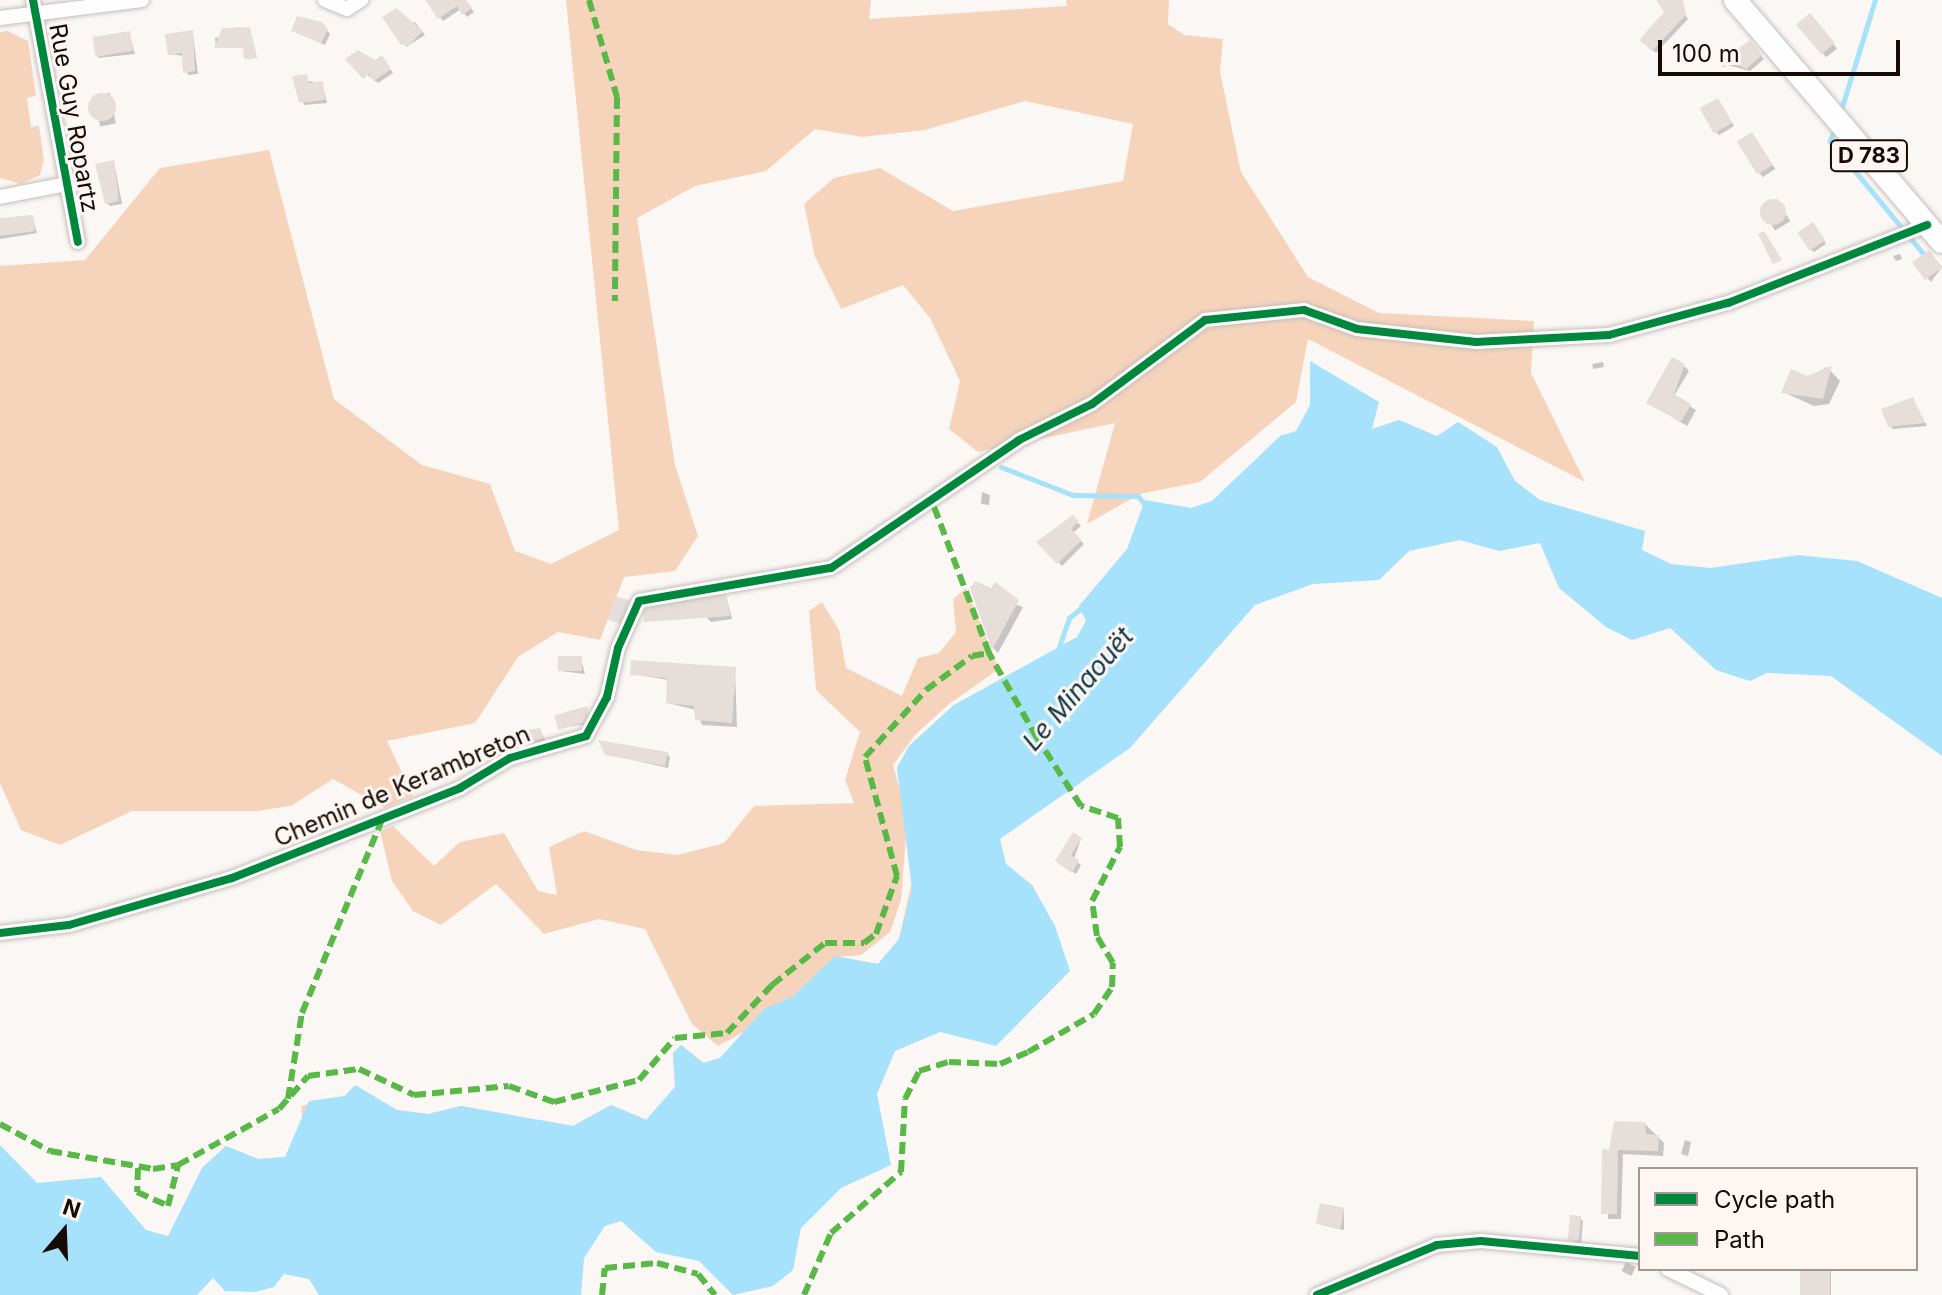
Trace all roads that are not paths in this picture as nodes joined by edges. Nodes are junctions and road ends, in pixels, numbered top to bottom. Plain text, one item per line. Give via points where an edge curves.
1 (142, 0) edge
2 (325, 0) edge
3 (361, 0) edge
4 (1735, 0) edge
5 (34, 6) edge
6 (0, 18) edge
7 (62, 185) junction
8 (0, 197) edge
9 (1935, 234) edge
10 (78, 242) dead end
11 (0, 933) edge
12 (1638, 1256) edge
13 (1672, 1271) edge
14 (1317, 1295) edge
15 (1721, 1295) edge

1 - 5 street
2 - 3 street via 347,9
4 - 9 main road, D 783
5 - 6 street
5 - 7 street, Rue Guy Ropartz
7 - 8 street
7 - 10 street, Rue Guy Ropartz
9 - 11 street, Chemin de Kerambreton via 1728,303 1609,335 1476,342 1357,329 1304,310 1205,320 1092,404 1019,440 831,568 639,601 618,648 607,697 586,736 510,758 460,788 232,878 69,925
12 - 14 street via 1481,1241 1437,1245
13 - 15 street

